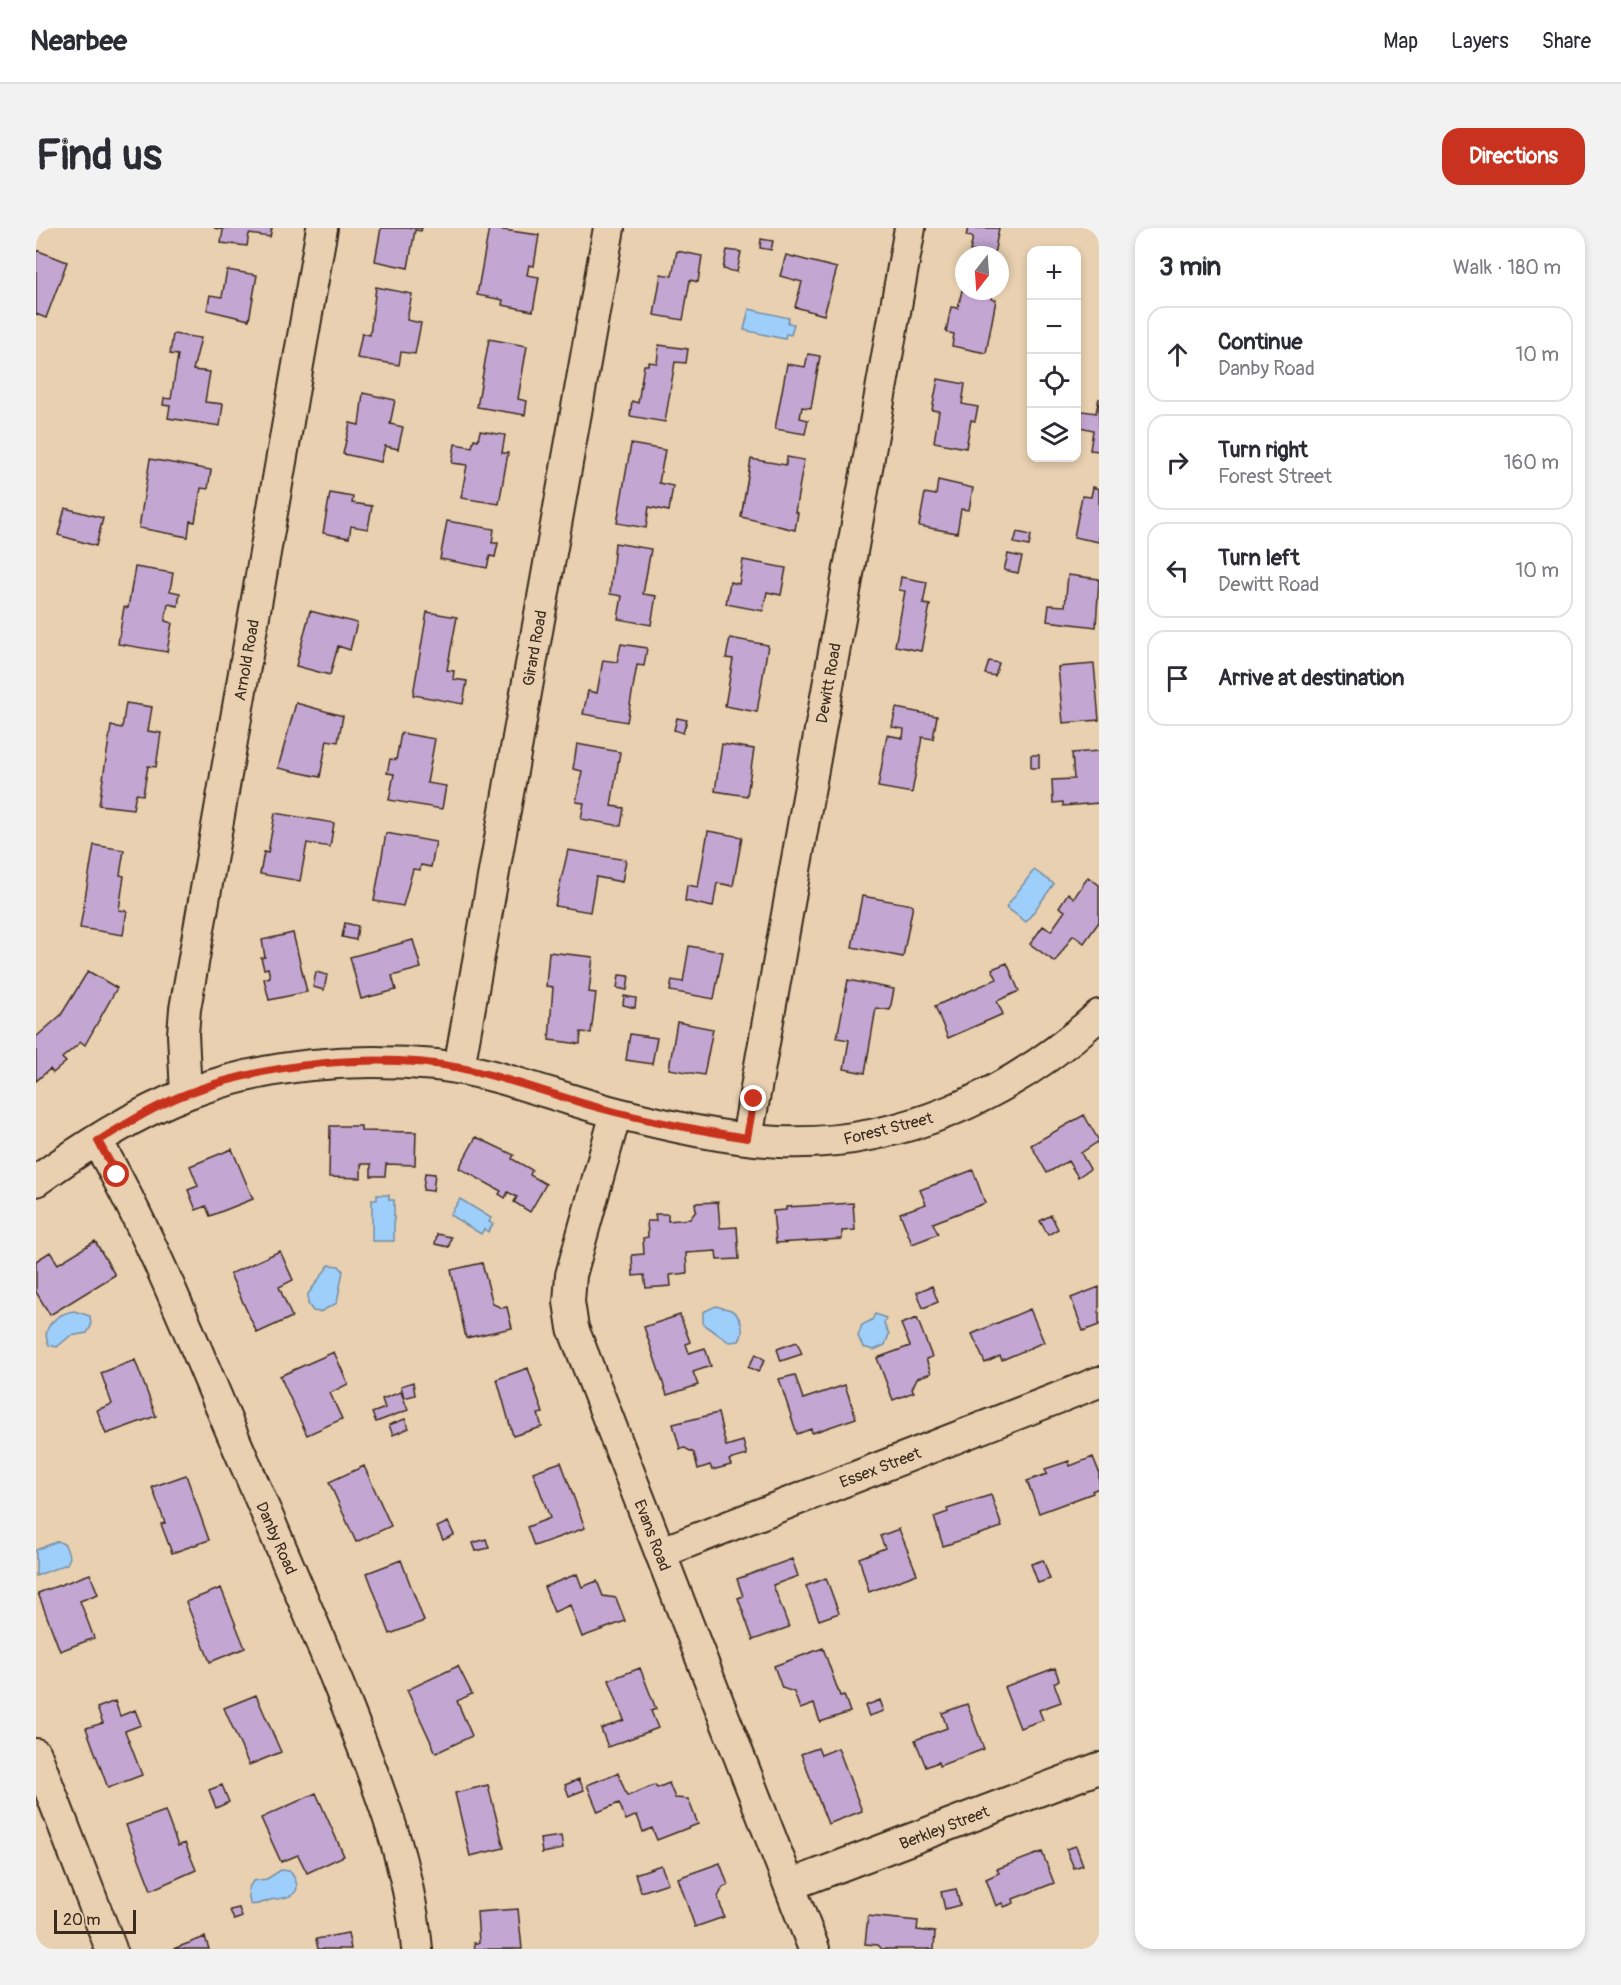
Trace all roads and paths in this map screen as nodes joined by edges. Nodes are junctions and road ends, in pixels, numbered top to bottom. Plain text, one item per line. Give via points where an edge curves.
1 (321, 228) edge
2 (609, 228) edge
3 (910, 228) edge
4 (1099, 1015) edge
5 (459, 1068) junction
6 (186, 1094) junction
7 (616, 1113) junction
8 (747, 1138) junction
9 (98, 1141) junction
10 (36, 1181) edge
11 (1099, 1382) edge
12 (660, 1553) junction
13 (36, 1754) edge
14 (1099, 1768) edge
15 (790, 1885) junction
16 (111, 1949) edge
17 (417, 1949) edge
18 (814, 1949) edge

1 - 6 street, Arnold Road via 185,1009
2 - 5 street, Girard Road
3 - 8 street, Dewitt Road
4 - 8 street, Forest Street via 1032,1069 950,1112 890,1130 832,1141
5 - 6 street, Forest Street via 383,1062 315,1065 233,1079
5 - 7 street, Forest Street
6 - 9 street, Forest Street
7 - 8 street, Forest Street
7 - 12 street, Evans Road via 573,1262 569,1302 577,1341
9 - 10 street, Forest Street
9 - 17 street, Danby Road via 176,1307 309,1613 376,1780 402,1864
11 - 12 street, Essex Street
12 - 15 street, Evans Road
13 - 16 street
14 - 15 street, Berkley Street
15 - 18 street, Evans Road

